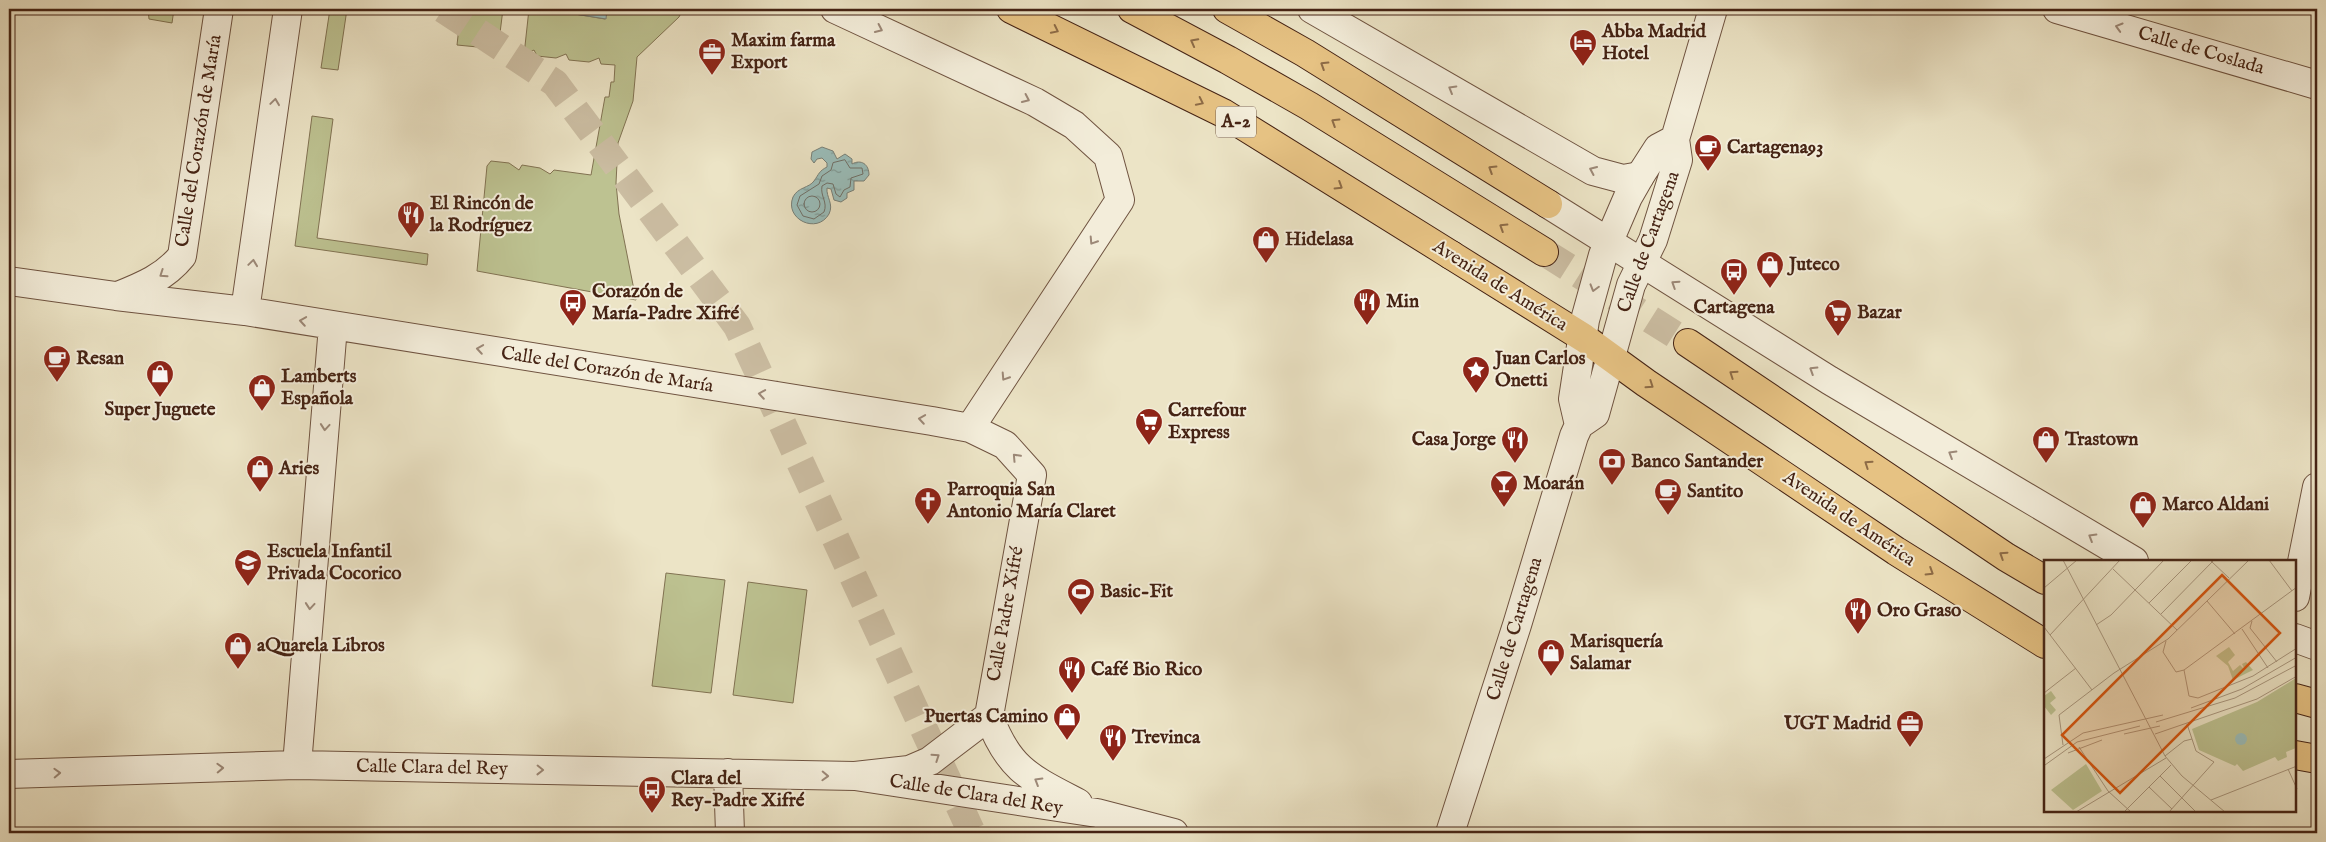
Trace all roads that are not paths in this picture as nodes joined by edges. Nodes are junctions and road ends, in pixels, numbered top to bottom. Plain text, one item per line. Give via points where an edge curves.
1 (219, 9) edge
2 (288, 9) edge
3 (835, 9) edge
4 (1011, 9) edge
5 (1132, 9) edge
6 (1228, 9) edge
7 (1713, 9) edge
8 (2057, 9) edge
9 (1327, 13) edge
10 (2317, 85) edge
11 (1674, 139) junction
12 (1640, 176) junction
13 (1548, 204) joint
14 (1609, 242) junction
15 (1544, 252) tunnel mouth
16 (1643, 263) junction
17 (9, 281) edge
18 (116, 296) junction
19 (245, 311) junction
20 (334, 326) junction
21 (1584, 338) junction
22 (1688, 343) tunnel mouth
23 (1611, 356) junction
24 (1580, 425) junction
25 (970, 428) junction
26 (2317, 487) edge
27 (2132, 560) edge
28 (2044, 579) edge
29 (2296, 591) edge
30 (2296, 638) edge
31 (2044, 643) edge
32 (2317, 646) edge
33 (2296, 698) edge
34 (2317, 704) edge
35 (989, 716) junction
36 (2296, 755) edge
37 (2317, 759) edge
38 (296, 765) junction
39 (728, 773) junction
40 (9, 774) edge
41 (855, 776) junction
42 (1097, 813) junction
43 (730, 833) edge
44 (1174, 833) edge
45 (1450, 833) edge

1 -> 18 street, Calle del Corazón de María via 182,256 157,278
19 -> 2 street
3 -> 25 street via 1035,102 1074,125 1108,156 1120,200
4 -> 21 main road, Avenida de América / A-2 via 1223,113
15 -> 5 main road, A-2 via 1308,106
13 -> 6 main road
7 - 11 street, Calle de Cartagena
10 -> 8 street, Calle de Coslada
12 -> 9 street via 1623,179 1593,171
11 - 12 street, Calle de Cartagena via 1658,148
11 - 16 street, Calle de Cartagena via 1678,160
12 - 14 street, Calle de Cartagena
13 - 14 street
14 - 16 street
14 -> 21 street, Calle de Cartagena via 1585,320
16 - 23 street, Calle de Cartagena via 1631,285
27 -> 16 street via 1829,380
17 - 18 street, Calle del Corazón de María
18 - 19 street, Calle del Corazón de María
20 -> 19 street, Calle del Corazón de María
25 -> 20 street, Calle del Corazón de María
20 -> 38 street
21 - 23 main road, Avenida de América
21 - 24 street, Calle de Cartagena via 1574,399
28 -> 22 main road
23 - 24 street, Calle de Cartagena via 1595,414
23 -> 31 main road, Avenida de América via 1646,383 1896,551
24 - 45 street, Calle de Cartagena
35 -> 25 street, Calle Padre Xifré via 1032,475 1005,445
26 - 29 street
30 - 32 street
33 - 34 main road
41 -> 35 street via 909,770 930,761
42 -> 35 street, Calle de Clara del Rey via 1030,776 1011,760 997,738
36 - 37 main road
38 -> 39 street, Calle Clara del Rey
40 -> 38 street, Calle Clara del Rey
39 -> 41 street, Calle Clara del Rey
39 - 43 street
41 - 42 street, Calle de Clara del Rey
42 - 44 street, Calle de Clara del Rey

